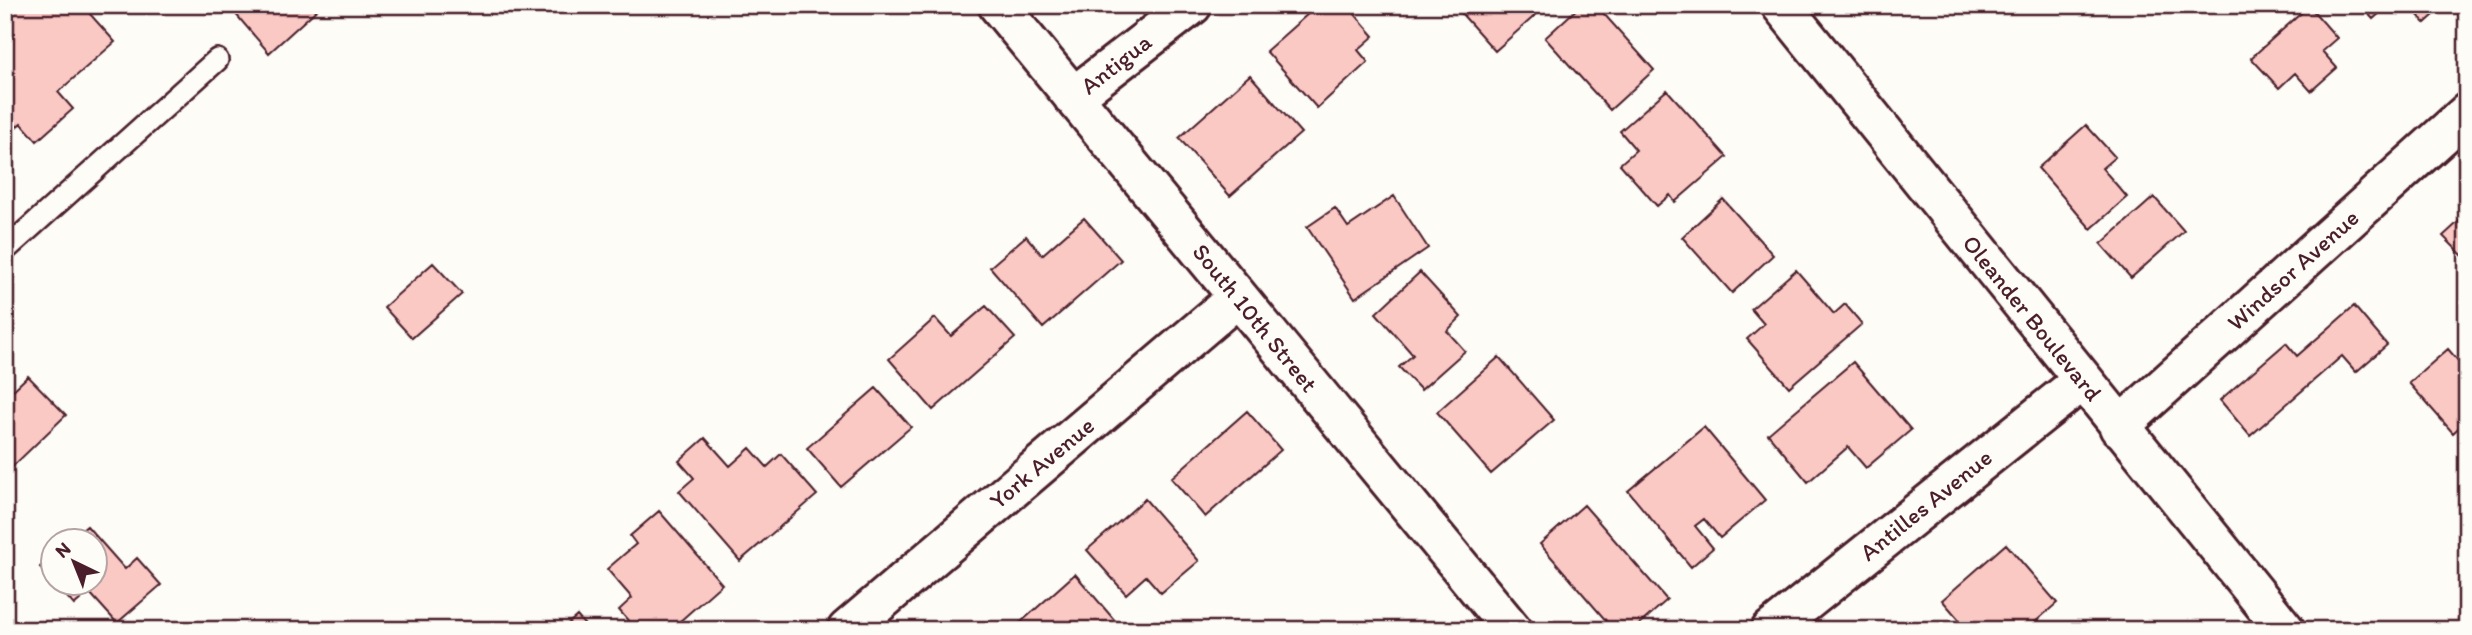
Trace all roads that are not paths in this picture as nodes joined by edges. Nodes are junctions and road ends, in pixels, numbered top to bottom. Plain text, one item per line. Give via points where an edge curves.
1 (998, 5) edge
2 (1192, 5) edge
3 (1781, 5) edge
4 (217, 60) dead end
5 (1073, 97) junction
6 (2467, 113) edge
7 (5, 250) edge
8 (1238, 297) junction
9 (2082, 381) junction
10 (2119, 427) junction
11 (846, 630) edge
12 (1512, 630) edge
13 (1771, 630) edge
14 (2285, 630) edge

1 - 5 street, South 10th Street
2 - 5 street, Antigua
3 - 9 street, Oleander Boulevard
4 - 7 lane
5 - 8 street, South 10th Street
6 - 10 street, Windsor Avenue
8 - 11 street, York Avenue
8 - 12 street, South 10th Street
9 - 10 street, Oleander Boulevard
9 - 13 street, Antilles Avenue
10 - 14 street, Oleander Boulevard

